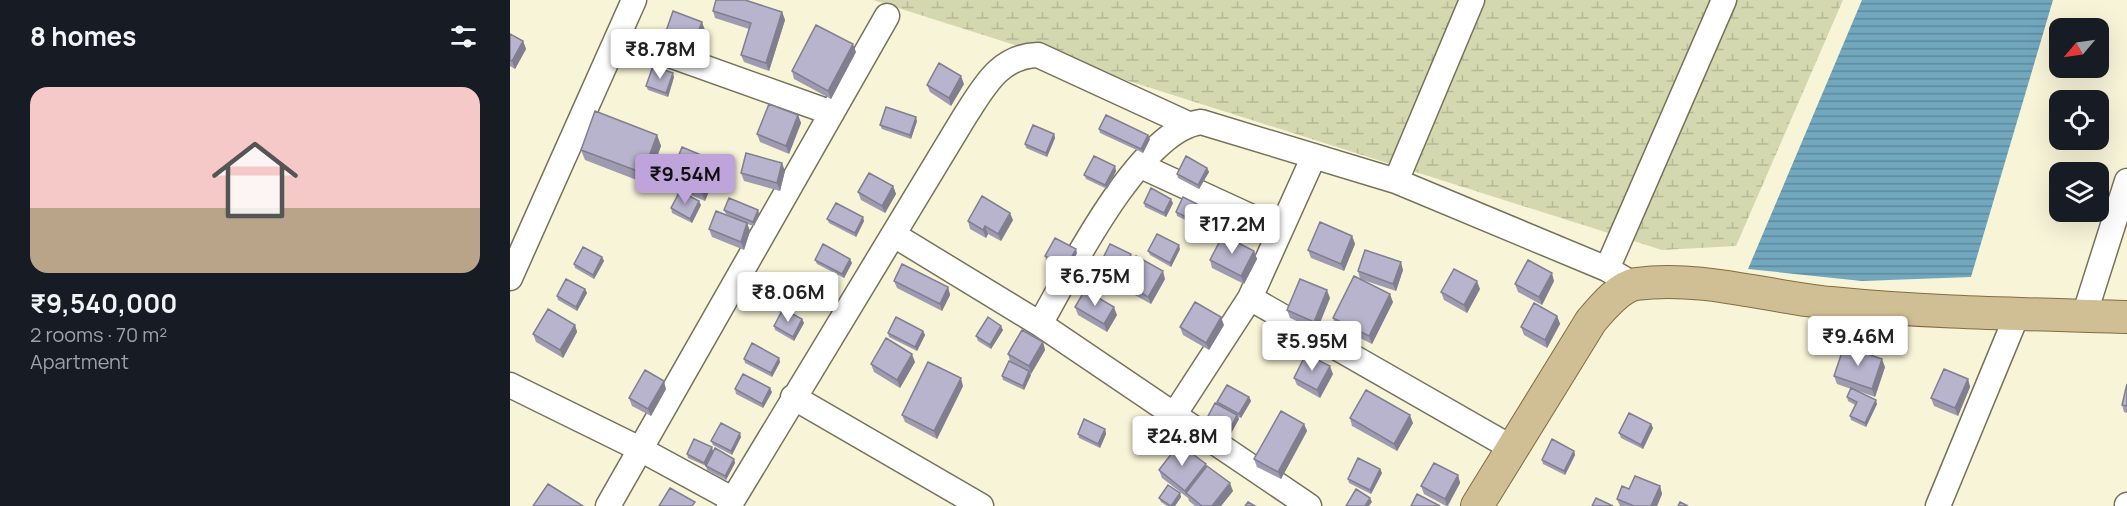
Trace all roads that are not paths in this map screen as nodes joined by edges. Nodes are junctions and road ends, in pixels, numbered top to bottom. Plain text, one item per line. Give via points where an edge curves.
1 (634, 0) edge
2 (1472, 0) edge
3 (1724, 0) edge
4 (887, 16) dead end
5 (619, 37) junction
6 (832, 113) junction
7 (1188, 124) junction
8 (1314, 156) junction
9 (1141, 166) junction
10 (1396, 181) junction
11 (2127, 181) edge
12 (1280, 230) junction
13 (894, 235) junction
14 (1620, 277) junction
15 (510, 278) edge
16 (1250, 298) junction
17 (2018, 315) junction
18 (2084, 316) junction
19 (2127, 317) edge
20 (1040, 324) junction
21 (510, 385) edge
22 (793, 397) junction
23 (1174, 415) junction
24 (640, 448) junction
25 (1512, 448) junction
26 (730, 503) edge
27 (608, 506) edge
28 (981, 506) edge
29 (1309, 506) edge
30 (1477, 506) edge
31 (1938, 506) edge

1 - 5 street
2 - 10 street
3 - 14 street
4 - 6 street
5 - 6 street
5 - 15 street
6 - 24 street
7 - 8 street via 1201,122
7 - 9 street via 1169,136
7 - 13 street via 1038,55 1024,56 994,73
8 - 10 street
8 - 12 street
9 - 12 street
9 - 20 street via 1117,193
10 - 14 street
11 - 18 street
12 - 16 street
13 - 20 street
13 - 22 street
14 - 17 main road via 1830,303
14 - 25 main road via 1611,299 1591,321
16 - 23 street
16 - 25 street
17 - 18 main road
17 - 31 street
18 - 19 main road
20 - 23 street
21 - 24 street
22 - 26 street
22 - 28 street
23 - 29 street
24 - 26 street
24 - 27 street
25 - 30 main road

